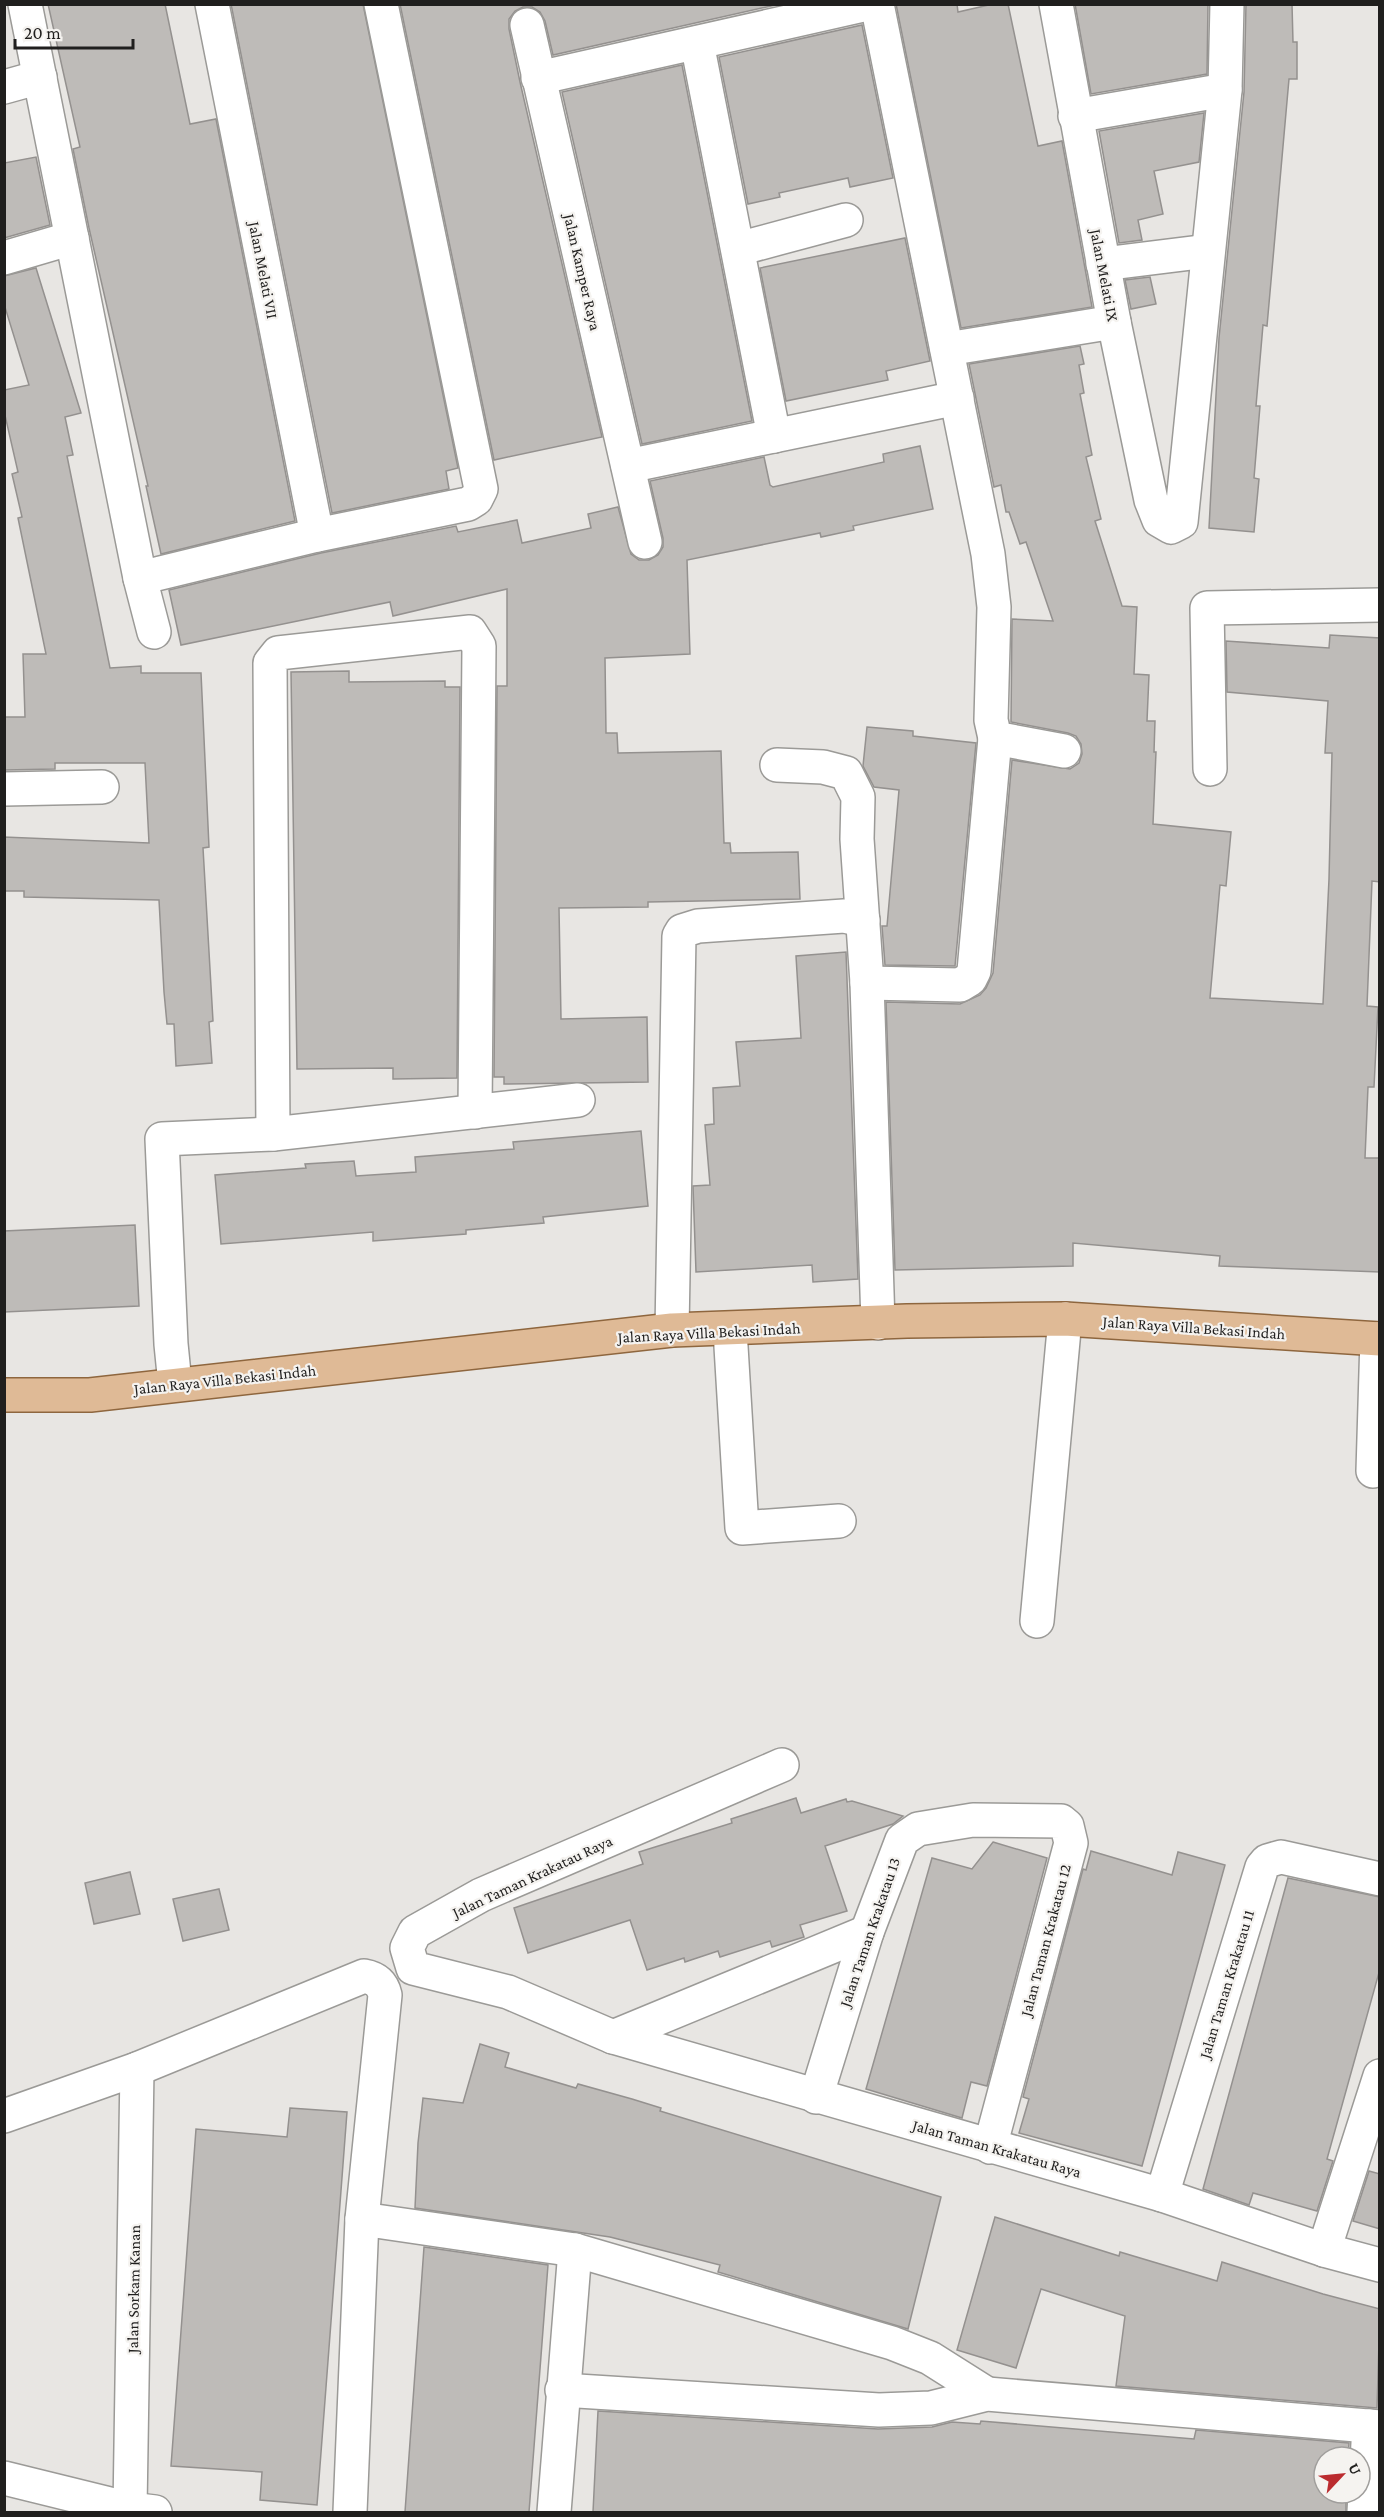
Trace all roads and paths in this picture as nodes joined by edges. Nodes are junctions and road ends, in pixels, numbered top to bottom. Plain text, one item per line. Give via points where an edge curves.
1 (25, 4) edge
2 (212, 4) edge
3 (381, 4) edge
4 (868, 4) edge
5 (877, 4) edge
6 (1056, 4) edge
7 (1227, 4) edge
8 (527, 25) dead end
9 (697, 43) junction
10 (40, 77) junction
11 (538, 78) junction
12 (4, 87) edge
13 (1225, 90) junction
14 (1075, 116) junction
15 (846, 220) dead end
16 (72, 238) junction
17 (738, 249) junction
18 (1208, 251) junction
19 (4, 258) edge
20 (1103, 264) junction
21 (1114, 322) junction
22 (947, 349) junction
23 (957, 398) junction
24 (774, 436) junction
25 (628, 466) junction
26 (317, 535) junction
27 (645, 542) dead end
28 (140, 578) junction
29 (1380, 605) edge
30 (154, 632) dead end
31 (995, 738) junction
32 (1064, 751) dead end
33 (777, 765) dead end
34 (1210, 769) dead end
35 (102, 787) dead end
36 (4, 789) edge
37 (863, 920) junction
38 (867, 983) junction
39 (578, 1100) dead end
40 (475, 1112) junction
41 (273, 1134) junction
42 (1065, 1319) junction
43 (878, 1323) junction
44 (672, 1330) junction
45 (730, 1330) junction
46 (1378, 1339) edge
47 (175, 1384) junction
48 (4, 1395) edge
49 (1373, 1471) dead end
50 (839, 1521) dead end
51 (1037, 1621) dead end
52 (782, 1765) dead end
53 (973, 1820) joint
54 (1367, 1876) edge
55 (867, 1932) junction
56 (613, 2037) junction
57 (137, 2068) junction
58 (1380, 2076) edge
59 (816, 2097) junction
60 (4, 2116) edge
61 (990, 2146) junction
62 (1162, 2195) junction
63 (362, 2219) junction
64 (575, 2250) junction
65 (1324, 2250) junction
66 (1380, 2265) edge
67 (562, 2390) junction
68 (987, 2394) junction
69 (1374, 2426) edge
70 (4, 2478) edge
71 (142, 2511) edge
72 (350, 2512) edge
73 (554, 2512) edge
74 (1364, 2512) edge

1 - 10 street
2 - 26 street, Jalan Melati VII
3 - 26 street via 481,489 476,500 468,504
4 - 9 street
5 - 22 street
6 - 14 street, Jalan Melati IX
7 - 13 street
8 - 11 street, Jalan Kamper Raya
9 - 11 street
9 - 17 street
10 - 12 street
10 - 16 street
11 - 25 street, Jalan Kamper Raya
13 - 14 street
13 - 18 street
14 - 20 street, Jalan Melati IX
15 - 17 street
16 - 19 street
16 - 28 street
17 - 24 street
18 - 20 street
18 - 21 street, Jalan Melati IX via 1181,522 1171,527 1159,520 1151,501
20 - 21 street, Jalan Melati IX
21 - 22 street
22 - 23 street
23 - 24 street
23 - 31 street via 994,607 991,720
24 - 25 street
25 - 27 street, Jalan Kamper Raya
26 - 28 street
28 - 30 street
29 - 34 street via 1206,608
31 - 32 street
31 - 38 street via 974,971 970,979 960,986
33 - 37 street via 823,767 846,773 858,797 856,839
35 - 36 street
37 - 38 street
37 - 44 street via 843,916 698,926 682,931 679,936
38 - 43 street
39 - 40 street
40 - 41 street
40 - 41 street via 479,646 470,632 278,652 270,663
41 - 47 street via 162,1139
42 - 43 main road, Jalan Raya Villa Bekasi Indah
42 - 46 main road, Jalan Raya Villa Bekasi Indah
42 - 51 street
43 - 45 main road, Jalan Raya Villa Bekasi Indah
44 - 45 main road, Jalan Raya Villa Bekasi Indah
44 - 47 main road, Jalan Raya Villa Bekasi Indah
45 - 50 street via 742,1528
46 - 49 street
47 - 48 main road, Jalan Raya Villa Bekasi Indah via 90,1395
52 - 56 street, Jalan Taman Krakatau Raya via 481,1895 415,1932 410,1939 407,1957 413,1968 508,1992
53 - 55 street, Jalan Taman Krakatau 13 via 918,1829 902,1840
53 - 61 street, Jalan Taman Krakatau 12 via 1061,1821 1071,1843
54 - 62 street, Jalan Taman Krakatau 11 via 1281,1857 1262,1867
55 - 56 street
55 - 59 street, Jalan Taman Krakatau 13
56 - 59 street, Jalan Taman Krakatau Raya
57 - 60 street
57 - 63 street via 364,1976 373,1977 385,1995
57 - 71 street, Jalan Sorkam Kanan
58 - 65 street
59 - 61 street, Jalan Taman Krakatau Raya
61 - 62 street, Jalan Taman Krakatau Raya
62 - 65 street, Jalan Taman Krakatau Raya
63 - 64 street
63 - 72 street
64 - 67 street
64 - 68 street via 892,2343 930,2358
65 - 66 street, Jalan Taman Krakatau Raya
67 - 68 street via 879,2410 931,2408
67 - 73 street
68 - 69 street
69 - 74 street
70 - 71 street

